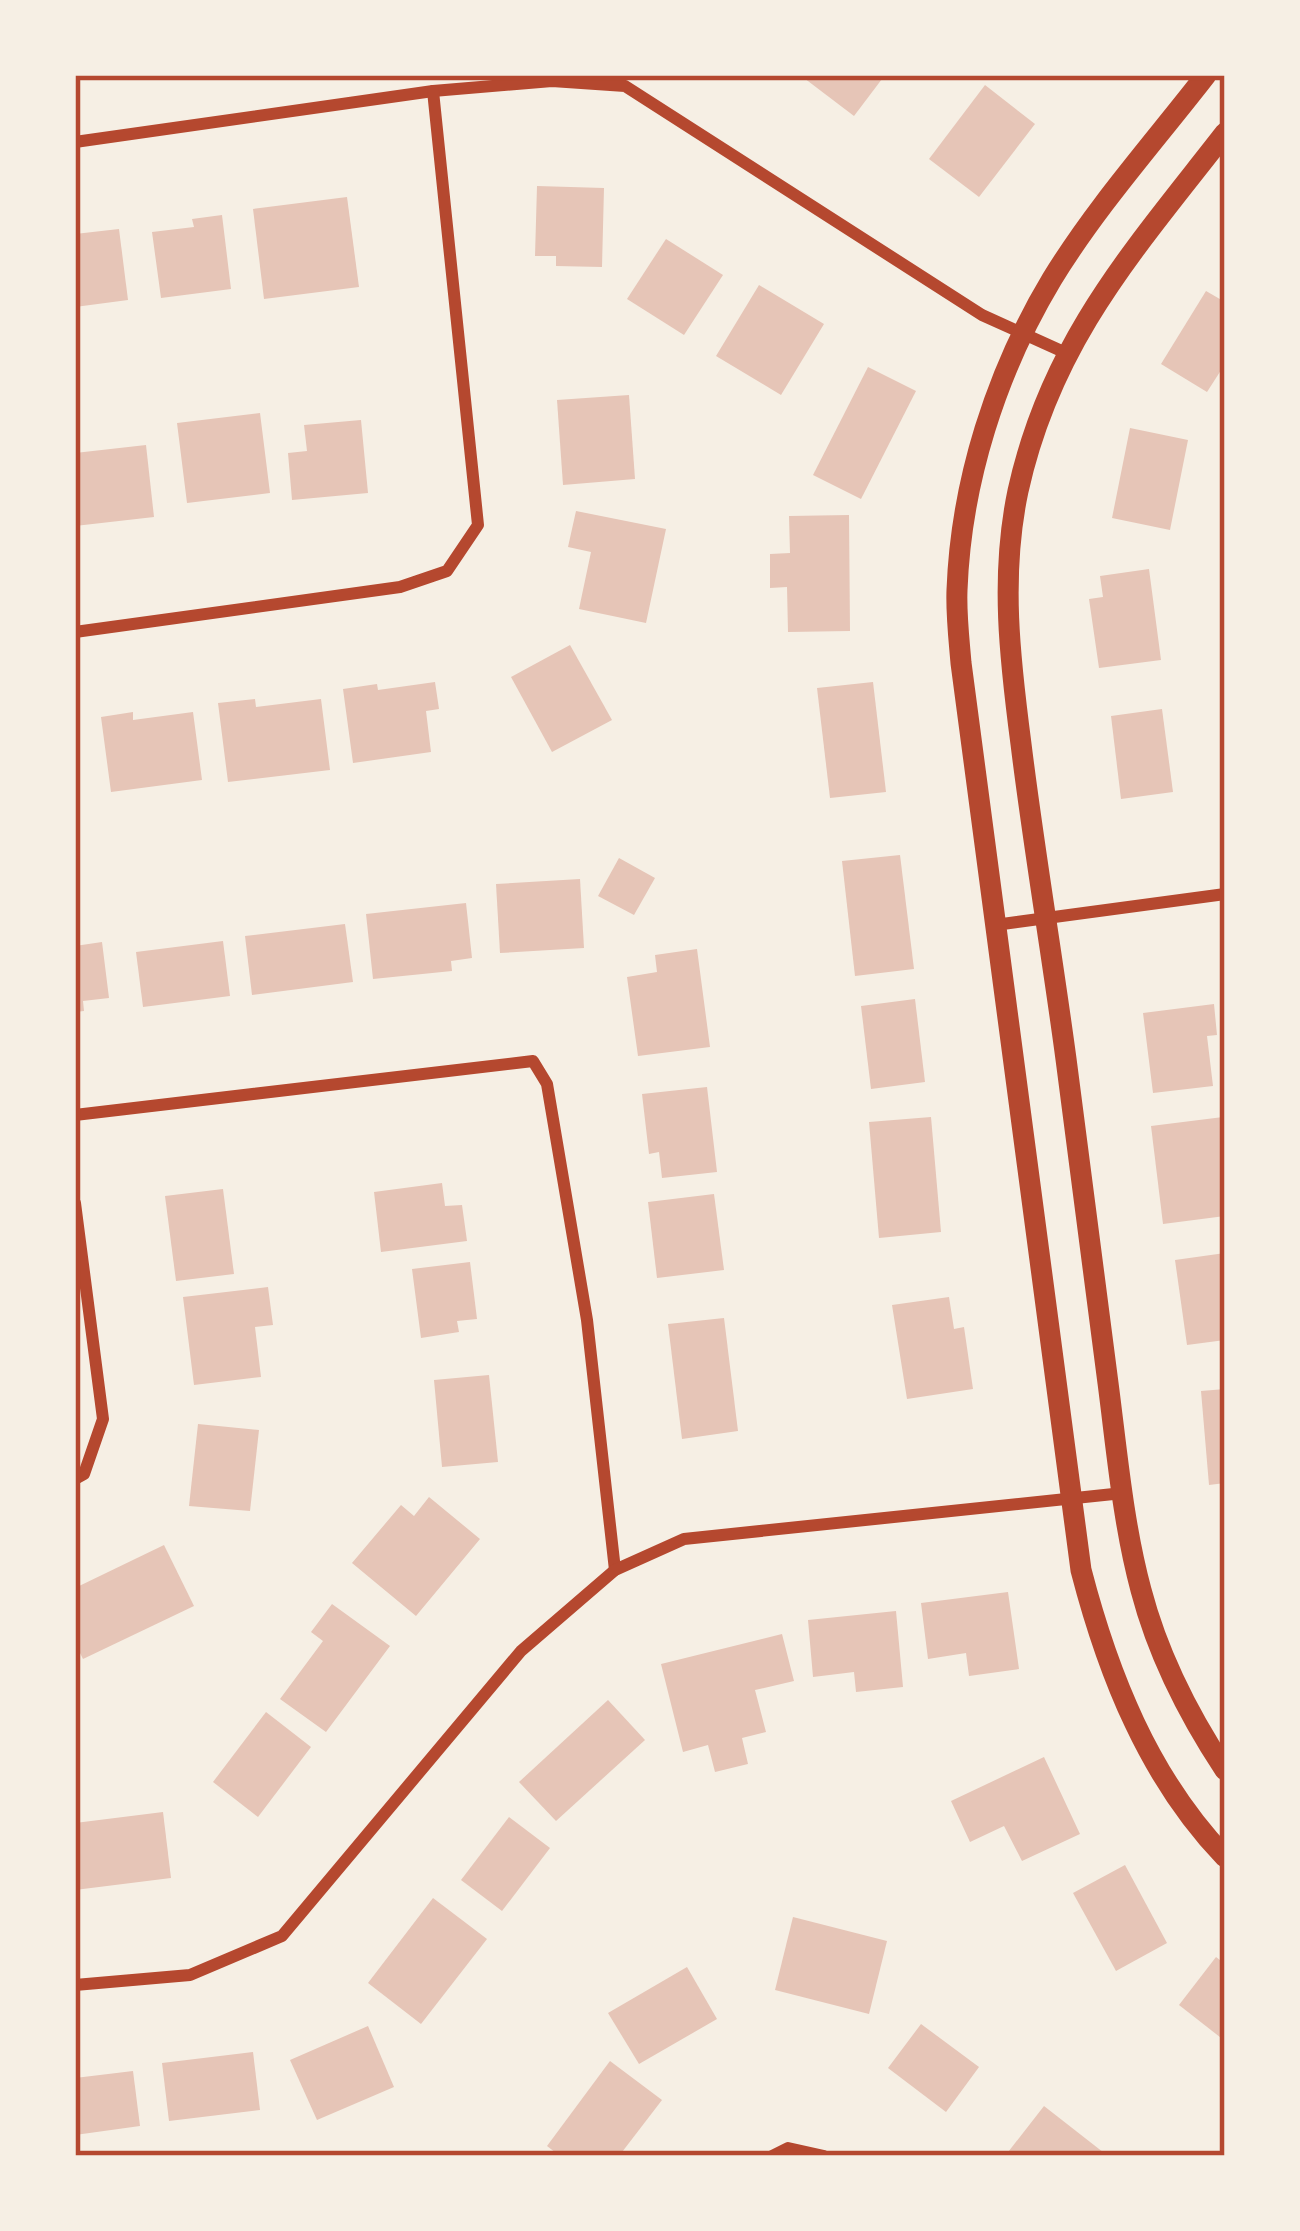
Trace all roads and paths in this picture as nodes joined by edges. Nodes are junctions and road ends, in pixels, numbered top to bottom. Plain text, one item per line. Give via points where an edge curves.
1 (1206, 75) edge
2 (552, 78) edge
3 (626, 80) edge
4 (433, 92) junction
5 (1225, 134) edge
6 (75, 142) edge
7 (1022, 335) junction
8 (1066, 353) junction
9 (75, 632) edge
10 (1225, 894) edge
11 (1044, 919) junction
12 (994, 926) junction
13 (75, 1115) edge
14 (75, 1203) edge
15 (75, 1479) edge
16 (1123, 1492) junction
17 (1070, 1499) junction
18 (615, 1570) junction
19 (1225, 1770) edge
20 (1225, 1857) edge
21 (75, 1985) edge
22 (772, 2156) edge
23 (824, 2156) edge

1 - 7 street via 1068,254
2 - 3 street
2 - 4 street
3 - 7 street
4 - 6 street
4 - 9 street via 478,526 447,571 400,587
5 - 8 street
7 - 8 street
7 - 12 street via 981,442 956,596
8 - 11 street via 1025,465 1009,559 1010,648
10 - 11 street
11 - 12 street
11 - 16 street
12 - 17 street
13 - 18 street via 533,1061 547,1084 587,1320
14 - 15 street via 103,1419 84,1474
16 - 17 street
16 - 19 street via 1157,1641
17 - 18 street via 684,1539
17 - 20 street via 1089,1603 1121,1696 1168,1783
18 - 21 street via 521,1651 282,1936 190,1975
22 - 23 street via 788,2148

